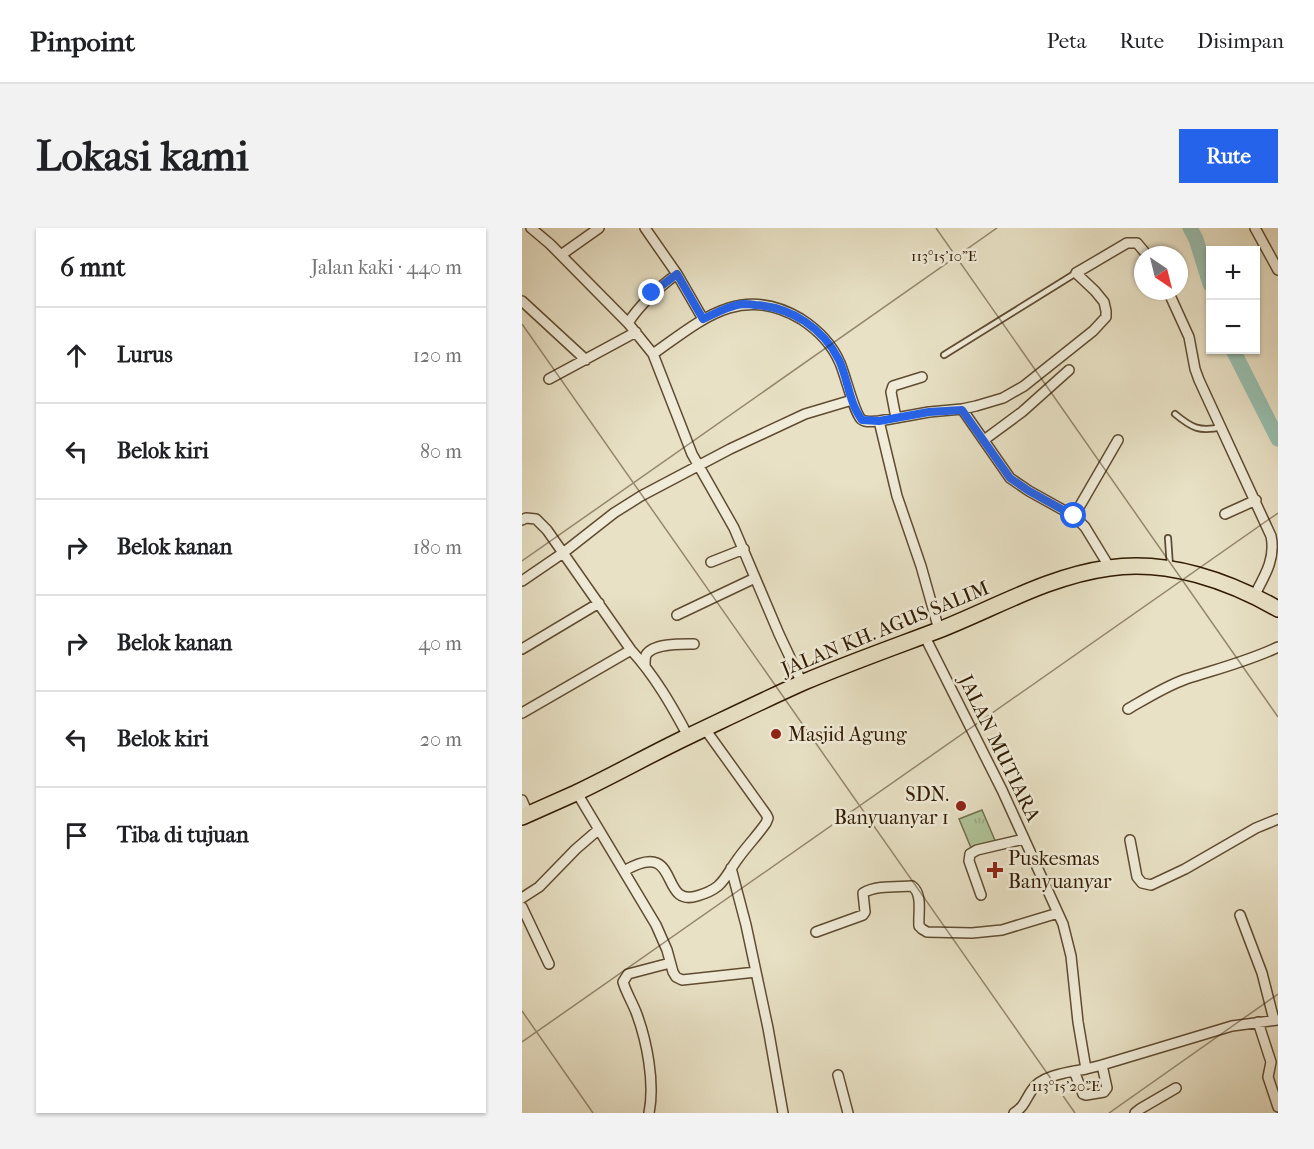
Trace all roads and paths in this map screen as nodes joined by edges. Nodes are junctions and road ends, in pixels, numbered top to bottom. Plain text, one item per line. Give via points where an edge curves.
1 (531, 228) edge
2 (599, 228) edge
3 (645, 228) edge
4 (1255, 228) edge
5 (1140, 246) edge
6 (561, 255) junction
7 (1278, 268) edge
8 (1076, 273) junction
9 (677, 274) junction
10 (1172, 300) edge
11 (522, 301) edge
12 (703, 319) junction
13 (628, 323) junction
14 (636, 332) junction
15 (653, 354) junction
16 (944, 355) dead end
17 (586, 360) junction
18 (1069, 370) dead end
19 (922, 377) dead end
20 (549, 380) dead end
21 (852, 400) junction
22 (962, 410) junction
23 (1175, 414) dead end
24 (896, 418) junction
25 (879, 421) junction
26 (1222, 427) junction
27 (984, 440) junction
28 (1118, 440) dead end
29 (698, 466) junction
30 (1256, 500) junction
31 (1225, 514) dead end
32 (1074, 516) junction
33 (522, 520) edge
34 (1168, 538) dead end
35 (744, 549) junction
36 (563, 553) junction
37 (711, 562) dead end
38 (1110, 568) junction
39 (1170, 570) junction
40 (755, 578) junction
41 (522, 581) edge
42 (1254, 596) junction
43 (599, 603) junction
44 (1278, 609) edge
45 (676, 615) dead end
46 (939, 630) junction
47 (924, 635) junction
48 (694, 644) dead end
49 (1278, 647) edge
50 (522, 648) edge
51 (631, 650) junction
52 (645, 665) junction
53 (802, 683) junction
54 (1128, 709) dead end
55 (522, 713) edge
56 (705, 729) junction
57 (688, 736) junction
58 (577, 793) junction
59 (524, 810) edge
60 (1278, 819) edge
61 (598, 830) junction
62 (1024, 839) junction
63 (1131, 840) dead end
64 (731, 868) junction
65 (624, 871) junction
66 (981, 895) dead end
67 (522, 898) edge
68 (522, 908) edge
69 (1058, 913) junction
70 (1240, 915) dead end
71 (816, 932) dead end
72 (670, 963) junction
73 (549, 964) dead end
74 (756, 972) junction
75 (1276, 1020) edge
76 (1258, 1022) junction
77 (1102, 1065) junction
78 (1086, 1069) junction
79 (1074, 1071) junction
80 (838, 1075) dead end
81 (1176, 1088) dead end
82 (1278, 1107) edge
83 (649, 1113) edge
84 (783, 1113) edge
85 (848, 1113) edge
86 (1014, 1113) edge
87 (1135, 1113) edge

1 - 6 street
2 - 6 street
3 - 9 street
4 - 7 street
5 - 8 street via 1127,243
6 - 13 street
8 - 16 lane
8 - 22 street via 1104,302 1106,317 1100,325 1024,386 1003,398
9 - 12 street
9 - 13 street via 652,293
10 - 26 street via 1189,337 1199,380
11 - 17 street
12 - 15 street
12 - 21 street via 743,304 768,305 798,317 830,344
13 - 14 street
14 - 15 street
14 - 17 street
15 - 29 street
17 - 20 street
18 - 27 street
19 - 24 street via 893,386
21 - 25 street via 862,420
21 - 29 street via 806,414
22 - 24 street
22 - 27 street
23 - 26 lane via 1199,428
24 - 25 street
25 - 46 street via 897,496
26 - 30 street
27 - 32 street via 1010,478
28 - 32 street
29 - 35 street
29 - 36 street via 614,513
30 - 31 street
30 - 42 street via 1271,536 1273,553
32 - 38 street
33 - 36 street via 540,521
34 - 39 lane
35 - 37 street
35 - 40 street
36 - 41 street
36 - 43 street
38 - 39 highway, JALAN KH. AGUS SALIM
38 - 46 highway, JALAN KH. AGUS SALIM via 1064,578
39 - 42 highway, JALAN KH. AGUS SALIM via 1218,581
40 - 45 street
40 - 53 street
42 - 44 highway, JALAN KH. AGUS SALIM
43 - 50 street
43 - 51 street
46 - 47 highway, JALAN KH. AGUS SALIM
47 - 53 highway, JALAN KH. AGUS SALIM
47 - 62 street, JALAN MUTIARA
48 - 52 street via 650,651
49 - 54 street via 1184,680
51 - 52 street
51 - 55 street
52 - 57 street
53 - 56 highway, JALAN KH. AGUS SALIM
56 - 57 highway, JALAN KH. AGUS SALIM
56 - 64 street via 768,818
57 - 58 highway, JALAN KH. AGUS SALIM
58 - 59 highway, JALAN KH. AGUS SALIM
58 - 61 street
60 - 63 street via 1151,885 1137,878
61 - 65 street
61 - 67 street via 539,887
62 - 66 street via 970,854
62 - 69 street, JALAN MUTIARA
64 - 65 street via 717,887 690,898 678,893 656,862 648,861
64 - 74 street
65 - 72 street via 656,925
68 - 73 street
69 - 71 street via 1002,930 924,932 919,926 916,888 877,888 863,893 863,915
69 - 78 street, JALAN MUTIARA via 1071,956
70 - 75 street
72 - 74 street via 676,977 682,980
72 - 83 street via 628,974 623,982 647,1050
74 - 84 street
75 - 76 street
76 - 77 street via 1232,1026
76 - 82 street
77 - 78 street
77 - 79 street via 1107,1088 1104,1092 1083,1094
78 - 79 street
79 - 86 street via 1040,1082
80 - 85 street
81 - 87 street

